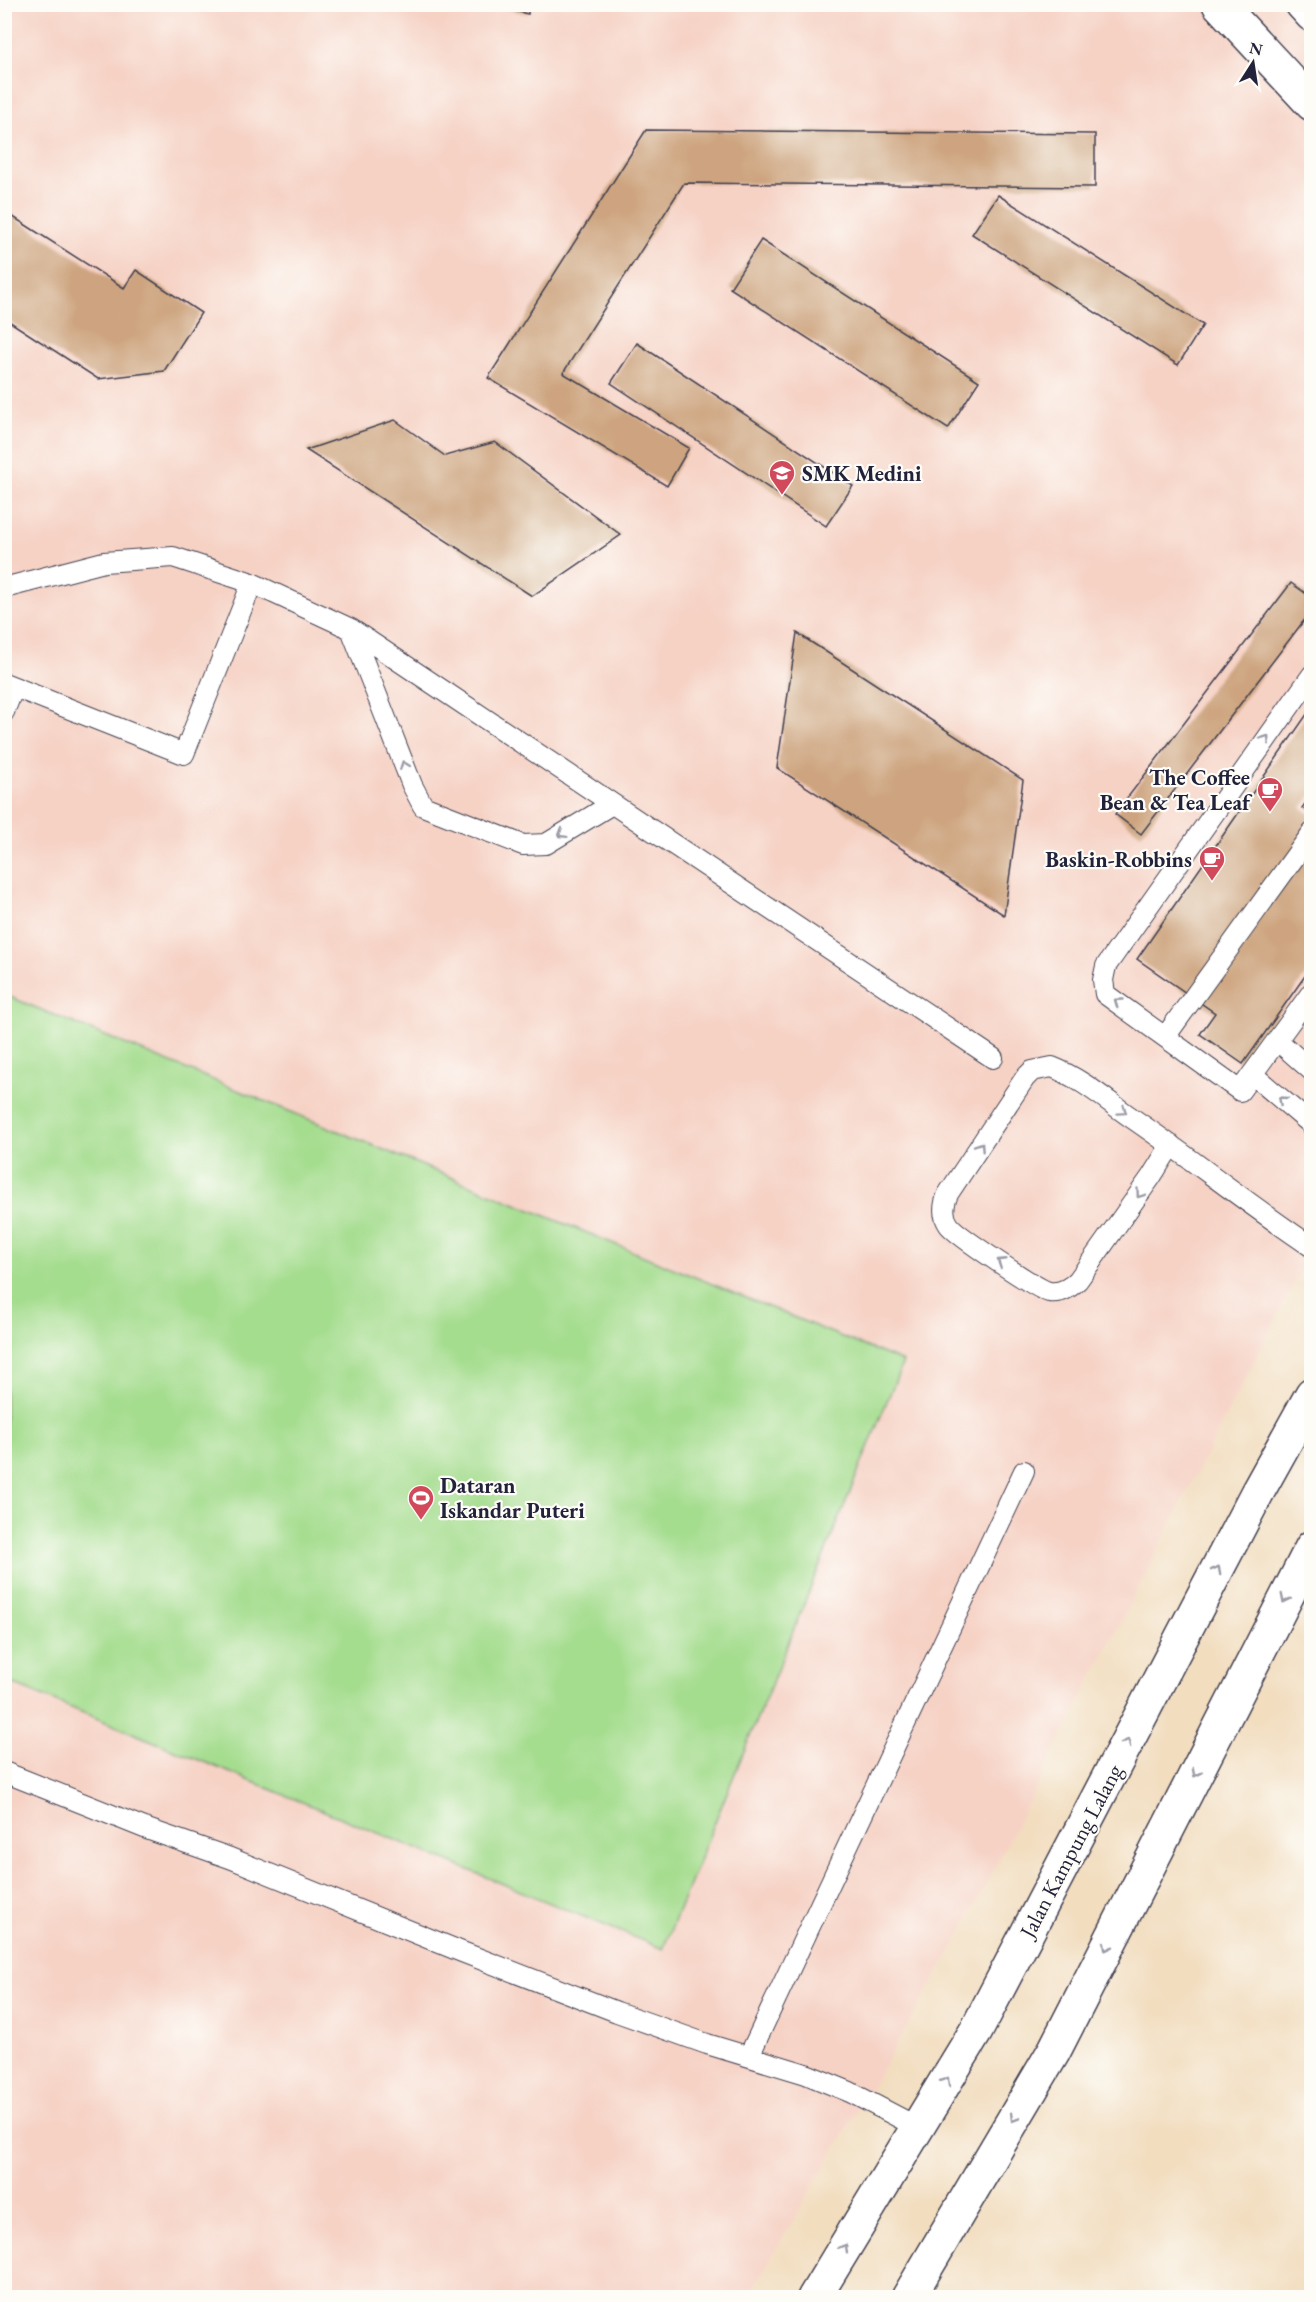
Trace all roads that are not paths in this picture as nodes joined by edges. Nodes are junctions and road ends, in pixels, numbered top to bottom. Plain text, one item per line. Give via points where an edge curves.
1 (1219, 4) edge
2 (1302, 4) edge
3 (1311, 15) edge
4 (1311, 104) edge
5 (252, 583) junction
6 (4, 588) edge
7 (351, 629) junction
8 (1309, 683) edge
9 (9, 685) edge
10 (4, 712) edge
11 (612, 804) junction
12 (1311, 833) edge
13 (1311, 992) edge
14 (1165, 1037) junction
15 (1278, 1041) junction
16 (993, 1058) dead end
17 (1311, 1071) edge
18 (1252, 1074) junction
19 (1311, 1125) edge
20 (1171, 1144) junction
21 (1311, 1247) edge
22 (1311, 1394) edge
23 (1024, 1471) dead end
24 (1311, 1547) edge
25 (4, 1772) edge
26 (749, 2056) junction
27 (917, 2127) junction
28 (814, 2298) edge
29 (908, 2298) edge

1 - 4 main road
2 - 3 main road
5 - 6 lane via 173,557 104,562
5 - 7 lane
5 - 9 lane via 184,754
7 - 11 lane
11 -> 7 lane via 546,844 523,845 423,806
14 -> 8 lane via 1106,993 1106,966
9 - 10 lane
11 - 16 lane
12 - 14 lane
13 - 15 lane
14 - 18 lane via 1240,1091
15 - 17 lane
15 - 18 lane
19 -> 18 lane
20 -> 20 lane via 1078,1280 1060,1292 1040,1288 955,1232 944,1215 948,1194 1025,1078 1042,1067 1062,1071
20 - 21 lane via 1246,1203
27 -> 22 main road, Jalan Kampung Lalang via 981,2022
23 - 26 lane
24 -> 29 main road via 1054,2051
25 - 26 lane via 617,2012
26 - 27 lane via 850,2092
28 -> 27 main road, Jalan Kampung Lalang

